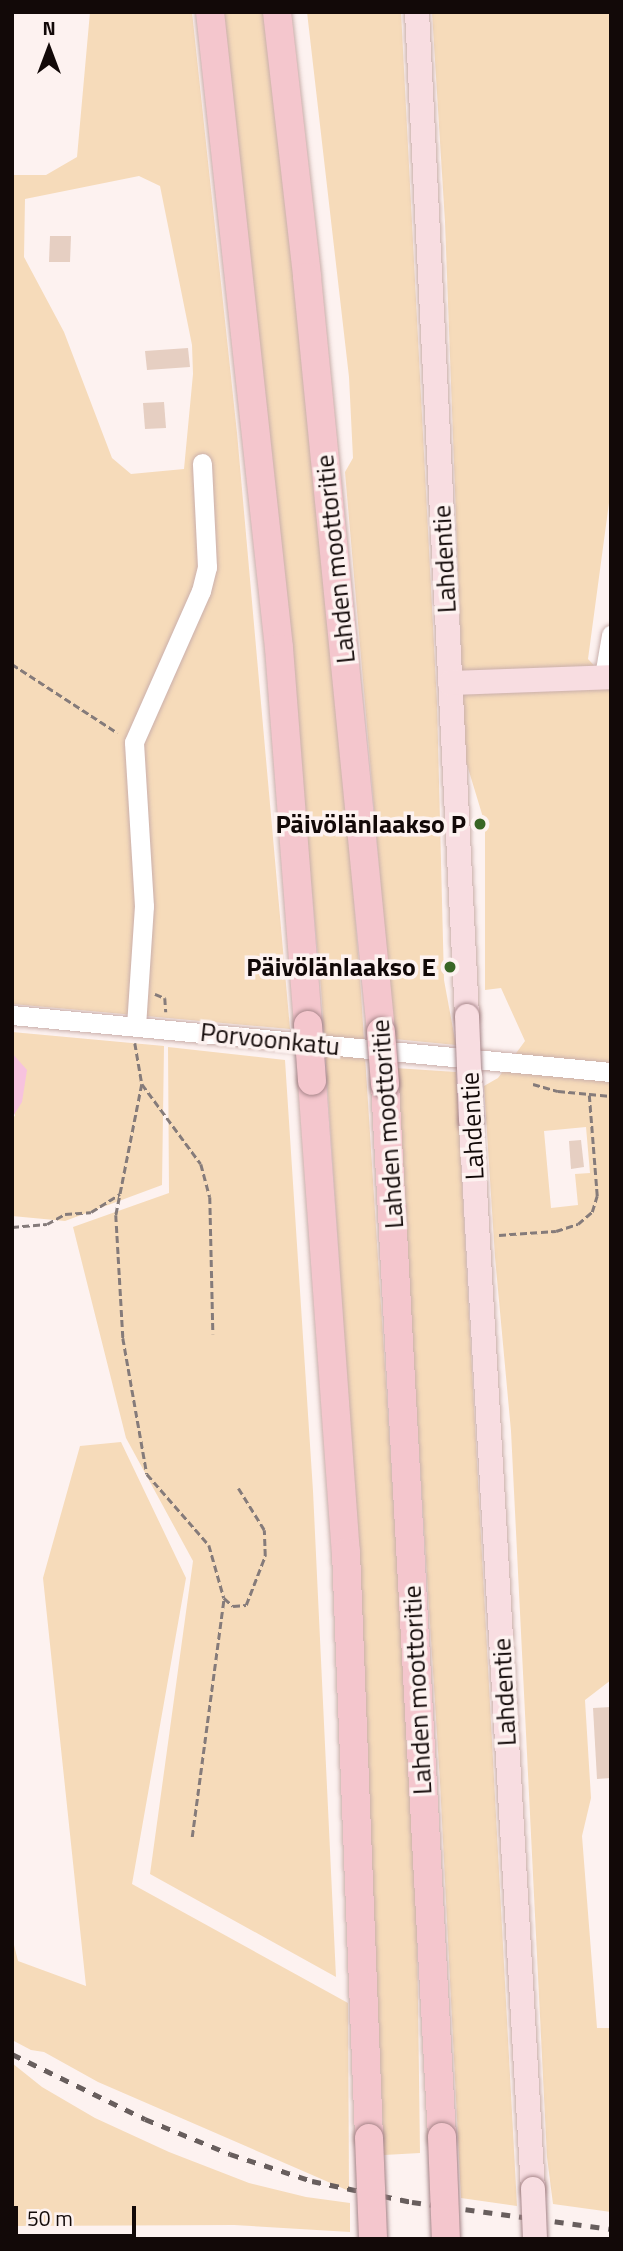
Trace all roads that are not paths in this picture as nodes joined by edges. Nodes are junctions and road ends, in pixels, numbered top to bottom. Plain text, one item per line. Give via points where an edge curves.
1 (210, 12) edge
2 (278, 12) edge
3 (417, 12) edge
4 (202, 463) dead end
5 (611, 635) edge
6 (608, 677) edge
7 (450, 683) junction
8 (14, 1015) edge
9 (136, 1026) junction
10 (611, 1072) edge
11 (373, 2239) edge
12 (446, 2239) edge
13 (535, 2239) edge

1 - 11 highway, bridge via 279,648 308,1025 346,1552
2 - 12 highway, Lahden moottoritie, bridge via 393,1184
3 - 7 main road, Lahdentie
4 - 9 street via 207,567 201,592 134,742 144,906
5 - 6 street
6 - 7 main road
7 - 13 main road, Lahdentie, bridge
8 - 9 street, Porvoonkatu
9 - 10 street, Porvoonkatu

